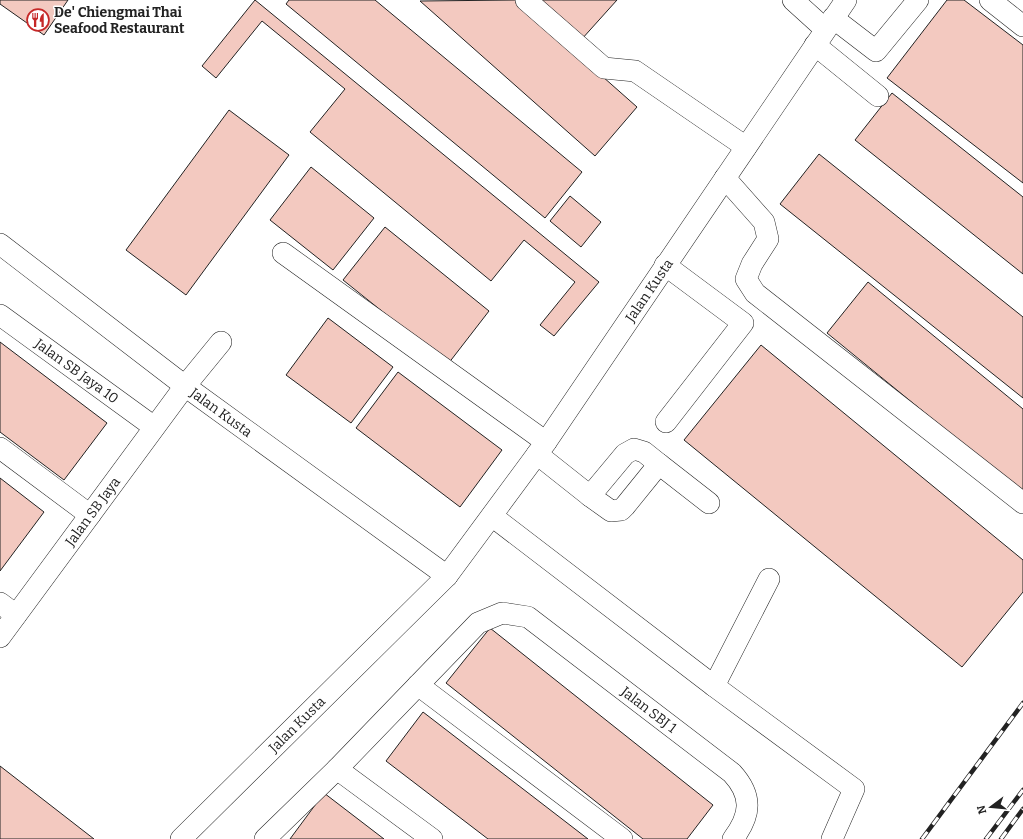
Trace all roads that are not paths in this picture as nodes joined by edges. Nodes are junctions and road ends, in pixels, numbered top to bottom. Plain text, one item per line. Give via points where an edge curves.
1 (526, 0) edge
2 (793, 0) edge
3 (846, 0) edge
4 (918, 0) edge
5 (990, 0) edge
6 (1023, 26) edge
7 (824, 31) junction
8 (878, 96) dead end
9 (746, 146) junction
10 (725, 178) junction
11 (0, 244) edge
12 (283, 253) dead end
13 (666, 265) junction
14 (0, 315) edge
15 (221, 342) dead end
16 (184, 386) junction
17 (666, 422) dead end
18 (154, 427) junction
19 (0, 448) edge
20 (542, 448) junction
21 (659, 464) junction
22 (590, 496) junction
23 (1023, 502) edge
24 (709, 503) dead end
25 (90, 515) junction
26 (492, 516) junction
27 (447, 576) junction
28 (769, 579) dead end
29 (8, 609) edge
30 (0, 637) edge
31 (418, 685) junction
32 (714, 686) junction
33 (337, 769) junction
34 (181, 839) edge
35 (265, 839) edge
36 (432, 839) edge
37 (622, 839) edge
38 (733, 839) edge
39 (832, 839) edge

1 - 9 street via 604,68 635,71
2 - 7 street
3 - 7 street, Jalan Kusta
4 - 7 street via 876,51
5 - 6 street
7 - 8 street
7 - 9 street, Jalan Kusta
9 - 10 street, Jalan Kusta
10 - 13 street, Jalan Kusta
10 - 23 street via 764,222 768,239 746,279 755,293
11 - 16 street, Jalan Kusta
12 - 20 street
13 - 17 street via 744,323
13 - 20 street, Jalan Kusta
14 - 18 street, Jalan SB Jaya 10
15 - 16 street, Jalan SB Jaya
16 - 18 street, Jalan SB Jaya
16 - 27 street, Jalan Kusta
18 - 25 street, Jalan SB Jaya
19 - 25 street
20 - 22 street
20 - 26 street, Jalan Kusta
21 - 22 street via 639,450 629,451
21 - 22 street via 621,510 616,512 606,509
21 - 24 street
25 - 29 street, Jalan SB Jaya
26 - 27 street, Jalan Kusta
26 - 32 street
27 - 34 street, Jalan Kusta
28 - 32 street
29 - 30 street, Jalan SB Jaya
31 - 33 street
31 - 37 street
31 - 38 street, Jalan SBJ 1 via 478,623 502,613 528,617 732,774 746,794 748,807 745,819
32 - 39 street via 854,789
33 - 35 street
33 - 36 street

